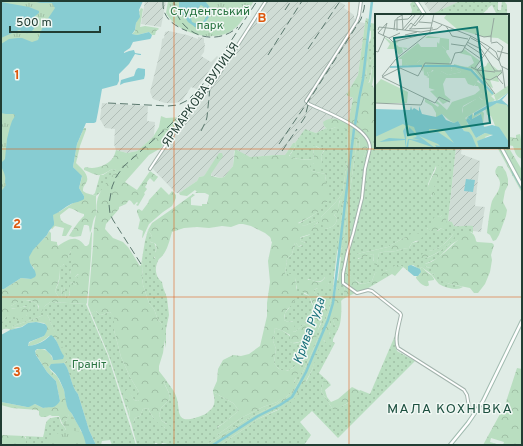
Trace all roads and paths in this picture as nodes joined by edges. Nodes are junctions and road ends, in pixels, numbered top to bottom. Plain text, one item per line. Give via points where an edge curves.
1 (266, 1) edge
2 (361, 1) edge
3 (416, 1) edge
4 (424, 14) edge
5 (502, 148) edge
6 (150, 169) dead end
7 (522, 186) edge
8 (522, 321) edge
9 (476, 412) junction
10 (450, 445) edge

1 - 6 street, ЯРМАРКОВА ВУЛИЦЯ via 216,79 181,122
2 - 9 street via 357,21 306,101 344,121 362,133 369,142 362,198 347,254 343,283 357,293 372,291 401,314 397,348 465,391 469,408
3 - 4 main road
5 - 7 main road
8 - 9 main road
9 - 10 main road

